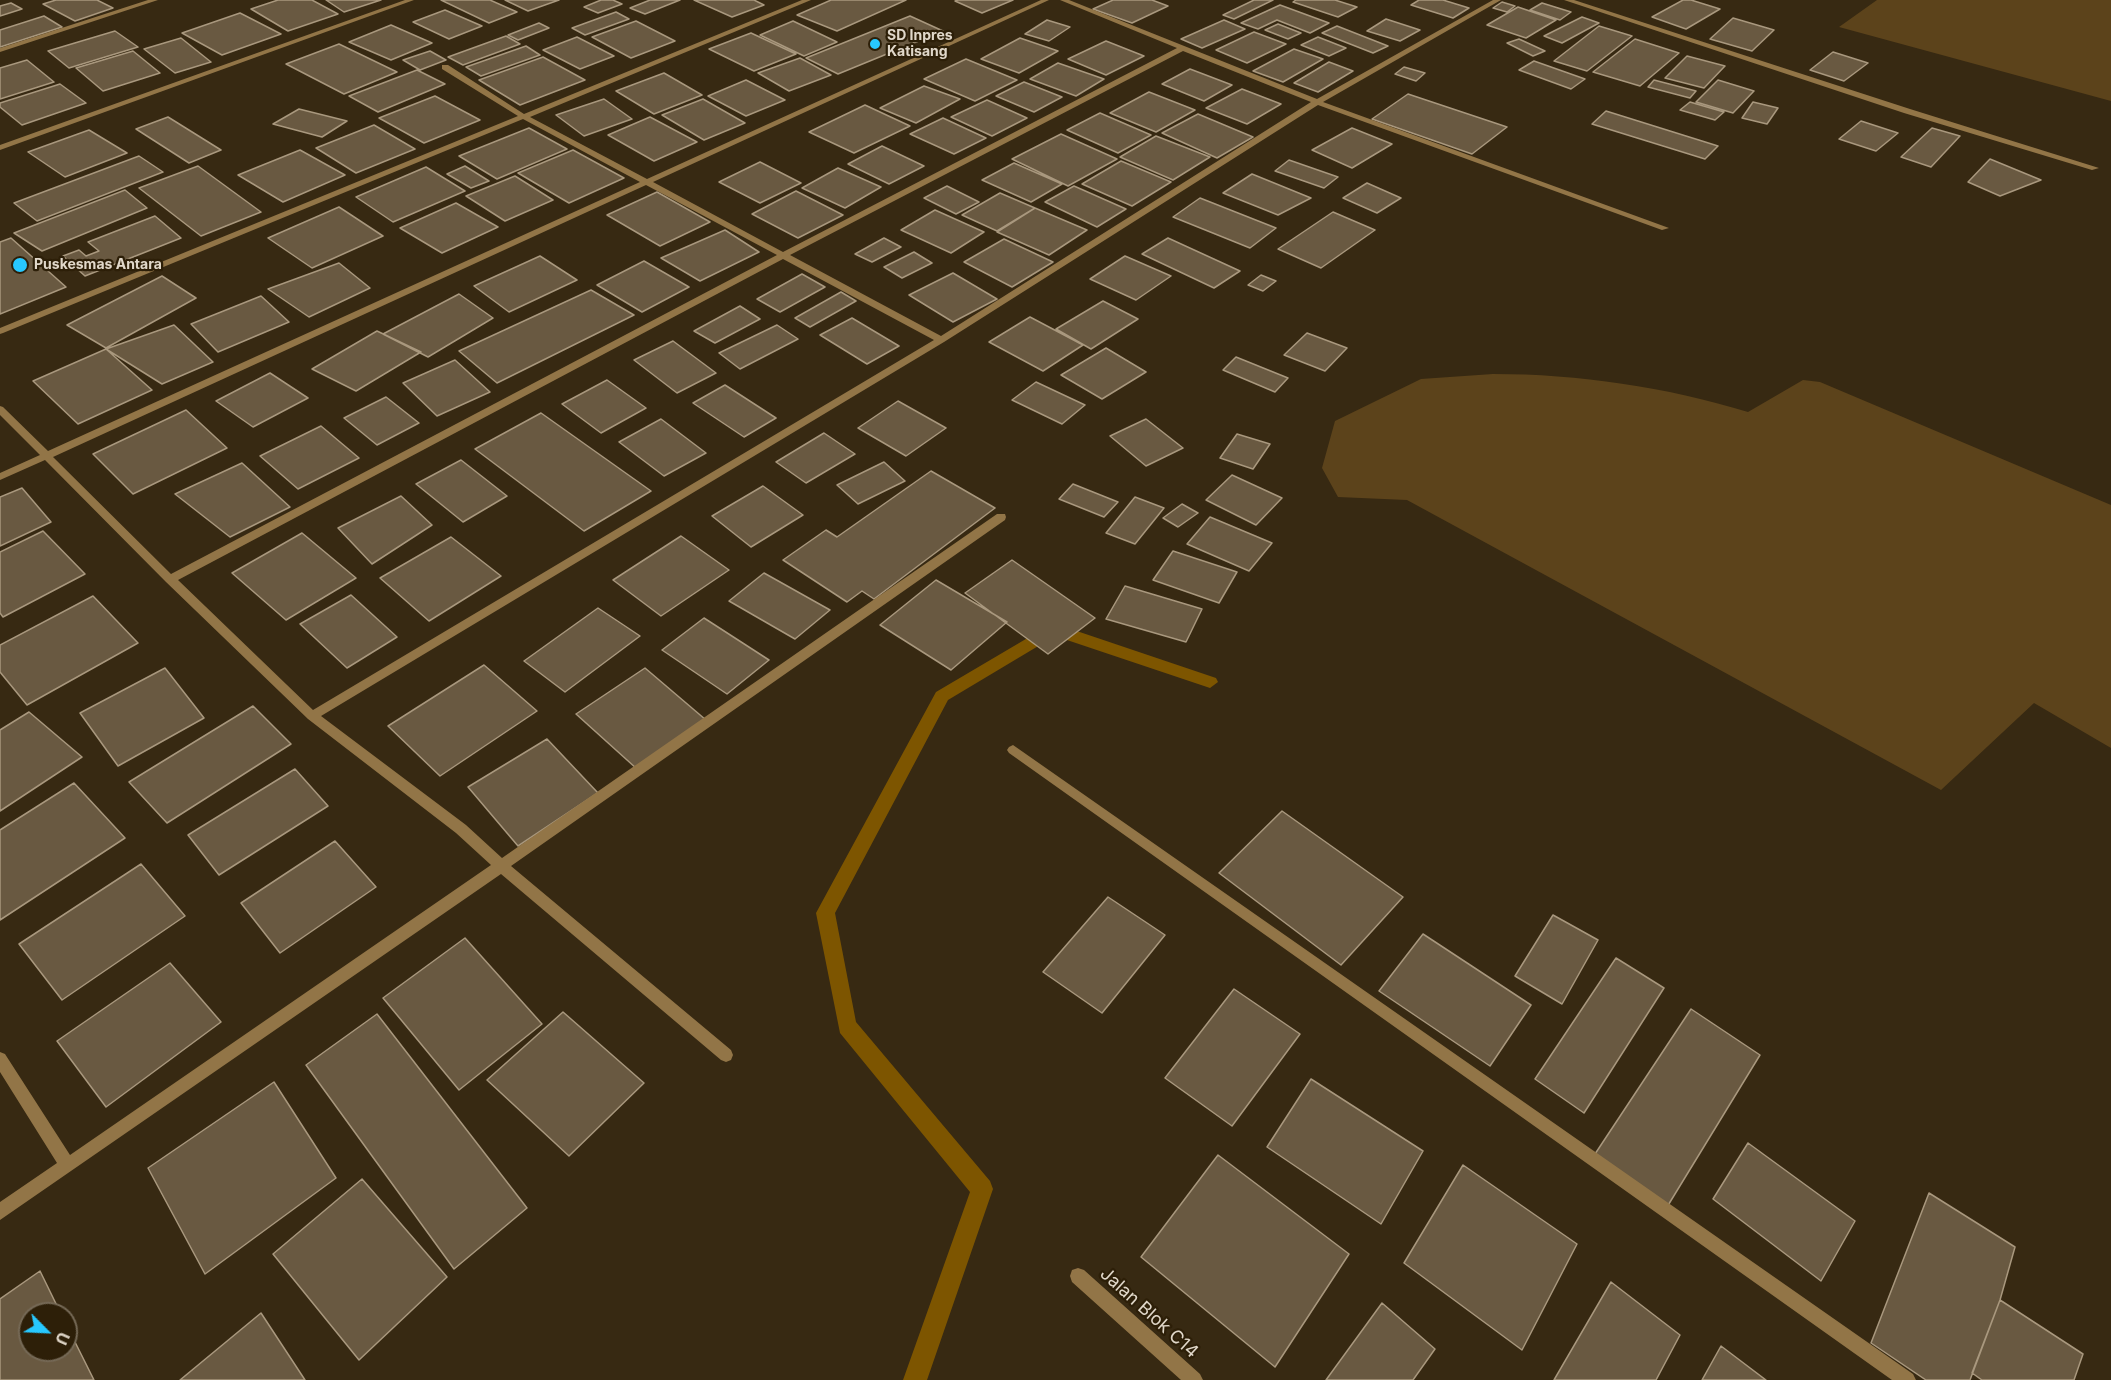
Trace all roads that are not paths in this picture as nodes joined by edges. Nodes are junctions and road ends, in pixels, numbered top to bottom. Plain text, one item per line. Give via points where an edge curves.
1 (155, 0) edge
2 (411, 0) edge
3 (808, 0) edge
4 (1046, 0) edge
5 (1063, 0) edge
6 (1498, 0) edge
7 (1567, 0) edge
8 (1181, 49) junction
9 (0, 50) edge
10 (445, 67) dead end
11 (1317, 102) junction
12 (523, 116) junction
13 (0, 148) edge
14 (2095, 168) dead end
15 (648, 183) junction
16 (1665, 228) dead end
17 (785, 256) junction
18 (0, 331) edge
19 (941, 340) junction
20 (0, 409) edge
21 (46, 456) junction
22 (0, 477) edge
23 (1001, 517) dead end
24 (170, 579) junction
25 (312, 716) junction
26 (1013, 750) dead end
27 (501, 866) junction
28 (726, 1055) dead end
29 (0, 1059) edge
30 (67, 1165) junction
31 (0, 1212) edge
32 (1078, 1276) dead end
33 (1194, 1380) edge
34 (1906, 1380) edge

1 - 9 street
2 - 13 street
3 - 12 street
4 - 15 street
5 - 8 street
6 - 11 street
7 - 14 street
8 - 11 street
8 - 17 street
10 - 12 street
11 - 16 street
11 - 19 street
12 - 15 street
12 - 18 street
15 - 17 street
15 - 21 street
17 - 19 street
17 - 24 street
19 - 25 street
20 - 21 street
21 - 22 street
21 - 24 street
23 - 27 street
24 - 25 street
25 - 27 street via 461,829
26 - 34 street
27 - 28 street
27 - 30 street
29 - 30 street
30 - 31 street
32 - 33 street, Jalan Blok C14

